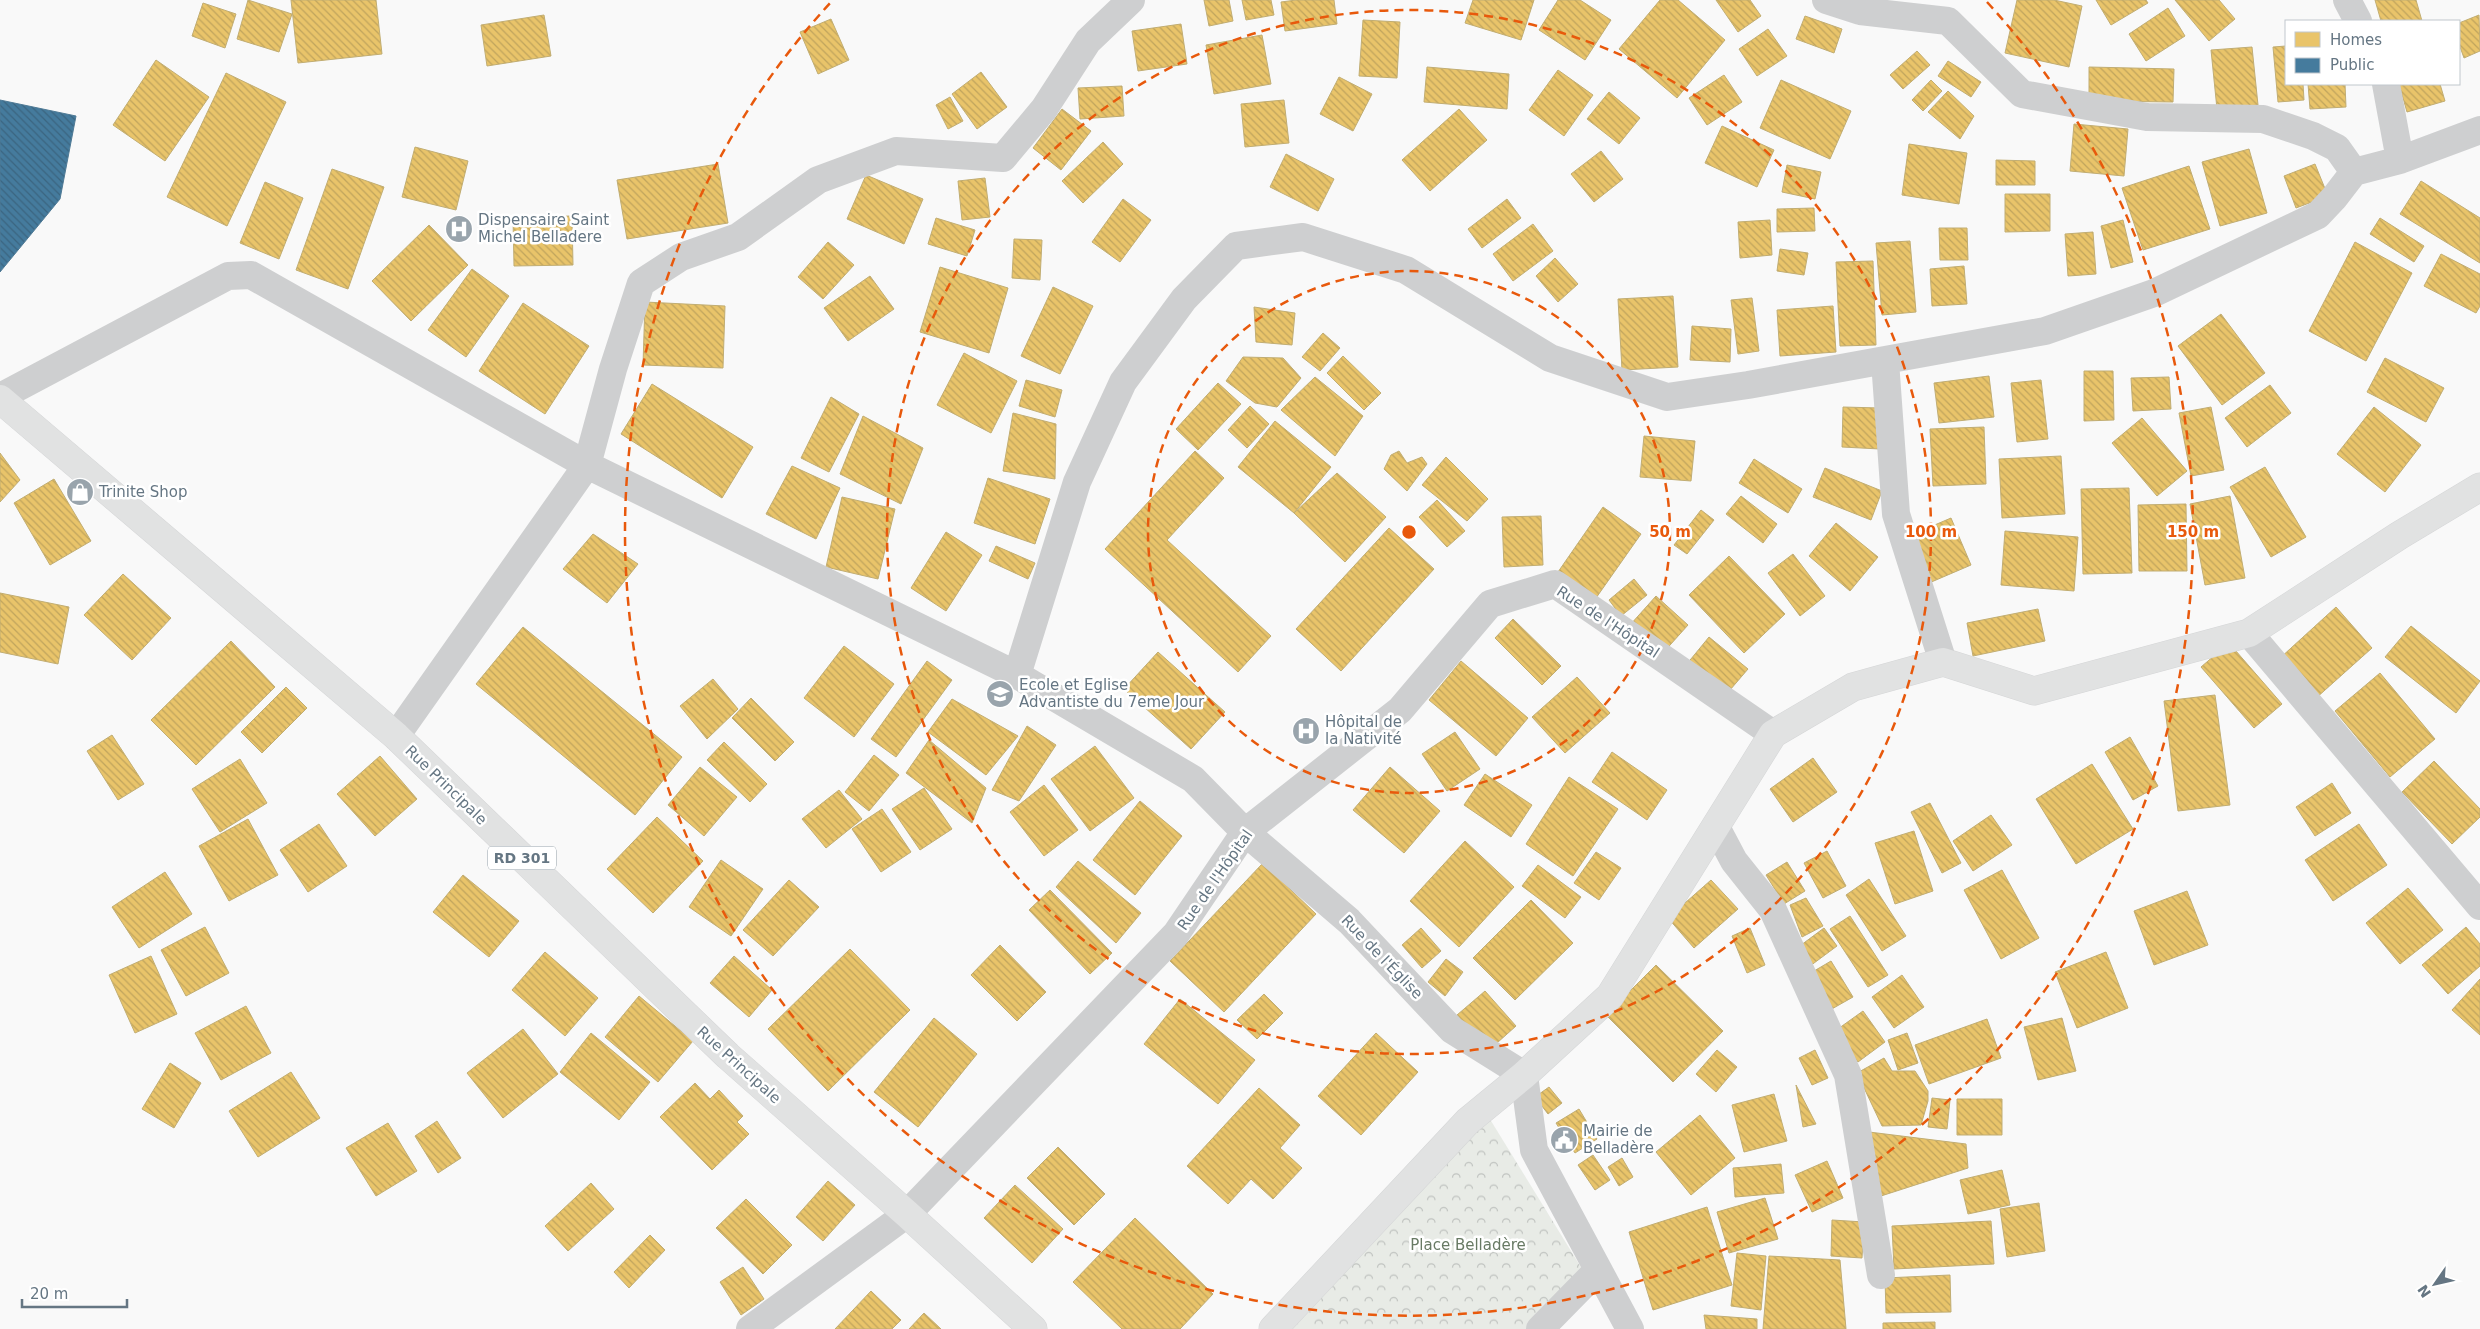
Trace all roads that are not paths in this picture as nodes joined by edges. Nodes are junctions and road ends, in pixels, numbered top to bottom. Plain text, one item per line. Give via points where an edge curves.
1 (1131, 0) edge
2 (1826, 0) edge
3 (2347, 0) edge
4 (2357, 20) edge
5 (2386, 85) edge
6 (2480, 130) edge
7 (2400, 160) junction
8 (2354, 172) junction
9 (1885, 361) junction
10 (0, 398) edge
11 (587, 465) junction
12 (2480, 487) edge
13 (2249, 633) junction
14 (1943, 662) junction
15 (1017, 675) junction
16 (1773, 734) junction
17 (396, 736) junction
18 (1716, 827) junction
19 (1244, 832) junction
20 (2480, 906) edge
21 (1524, 1075) junction
22 (907, 1214) junction
23 (1598, 1270) junction
24 (1881, 1276) dead end
25 (750, 1329) edge
26 (1033, 1329) edge
27 (1273, 1329) edge
28 (1540, 1329) edge
29 (1630, 1329) edge

1 - 11 street via 1088,41 1044,109 1003,158 896,151 818,180 738,237 681,258 641,283
2 - 8 street via 1860,11 1948,21 2022,94 2147,117 2263,119 2337,148
3 - 4 street
5 - 7 street
6 - 7 street
7 - 8 street
8 - 9 street via 2318,214 2154,293 2045,331
9 - 14 street via 1896,514
9 - 15 street via 1667,396 1550,358 1406,270 1303,237 1236,246 1184,299 1123,382 1077,482
10 - 11 street, Rue de l'Église via 228,276 251,275
10 - 17 street, Rue Principale / RD 301
11 - 15 street, Rue de l'Église
11 - 17 street
12 - 13 street via 2400,534
13 - 14 street via 2034,691
13 - 20 street
14 - 16 street via 1853,687
15 - 19 street, Rue de l'Église via 1193,779
16 - 18 street
16 - 19 street, Rue de l'Hôpital via 1555,584 1490,604 1400,710
17 - 22 street, Rue Principale / RD 301 via 728,1056
18 - 21 street via 1610,996
18 - 24 street via 1734,861 1773,910 1848,1075
19 - 21 street, Rue de l'Église via 1349,921 1452,1030
19 - 22 street, Rue de l'Hôpital via 1176,934
21 - 23 street via 1534,1150
21 - 27 street via 1468,1121
22 - 25 street, Rue de l'Hôpital
22 - 26 street, Rue Principale / RD 301
23 - 28 street
23 - 29 street

